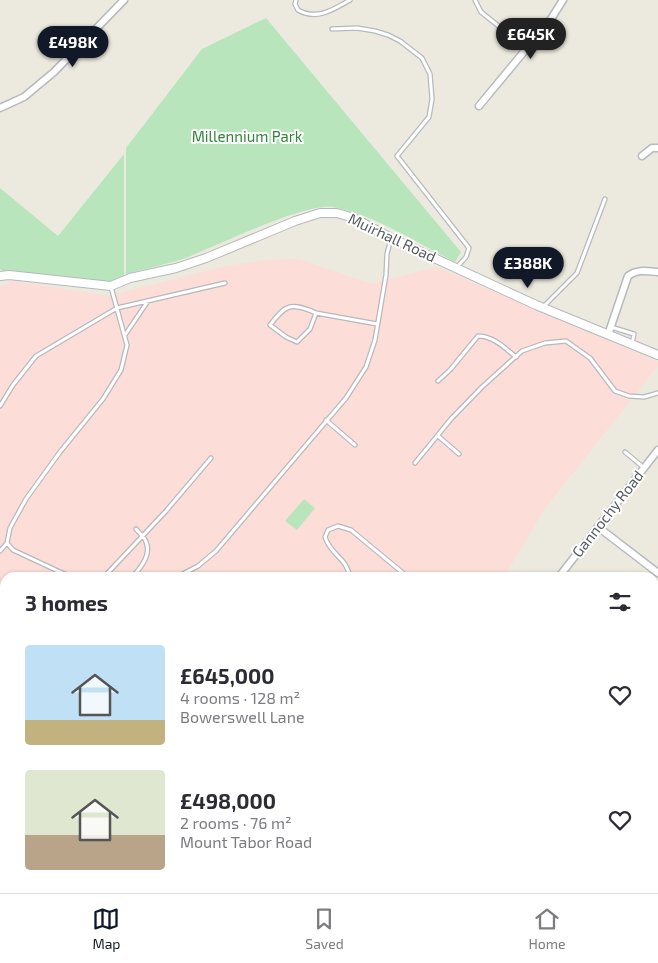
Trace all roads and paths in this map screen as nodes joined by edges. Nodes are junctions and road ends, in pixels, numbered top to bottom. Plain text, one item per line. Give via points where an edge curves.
1 (124, 0) edge
2 (296, 0) edge
3 (350, 0) edge
4 (475, 0) edge
5 (562, 0) edge
6 (501, 28) dead end
7 (332, 30) dead end
8 (479, 106) dead end
9 (0, 108) edge
10 (658, 148) edge
11 (642, 156) dead end
12 (605, 200) dead end
13 (391, 238) junction
14 (456, 268) junction
15 (658, 272) edge
16 (0, 276) edge
17 (225, 283) dead end
18 (110, 286) junction
19 (149, 300) junction
20 (117, 308) junction
21 (542, 308) junction
22 (316, 313) junction
23 (377, 324) junction
24 (611, 326) junction
25 (125, 334) junction
26 (608, 335) junction
27 (632, 345) junction
28 (658, 355) edge
29 (516, 357) junction
30 (438, 381) dead end
31 (658, 393) edge
32 (0, 406) edge
33 (326, 420) junction
34 (438, 436) junction
35 (356, 445) dead end
36 (658, 450) edge
37 (625, 452) dead end
38 (459, 454) dead end
39 (211, 458) dead end
40 (415, 464) dead end
41 (644, 468) junction
42 (598, 527) junction
43 (136, 529) dead end
44 (142, 537) junction
45 (7, 543) junction
46 (0, 550) edge
47 (60, 572) edge
48 (109, 572) edge
49 (136, 572) edge
50 (186, 572) edge
51 (349, 572) edge
52 (402, 572) edge
53 (563, 572) edge
54 (657, 572) edge

1 - 9 street via 54,72 24,97
2 - 3 lane via 298,10 325,14
4 - 6 lane via 481,12
5 - 8 street via 551,19
7 - 14 lane via 375,30 422,58 430,74 432,99 429,117 397,156 469,248
10 - 11 street via 652,148
12 - 21 lane via 577,273
13 - 14 street, Muirhall Road
13 - 18 street, Muirhall Road via 354,218 320,213 295,220 206,258
13 - 23 lane
14 - 21 street, Muirhall Road
15 - 24 street via 640,270 628,276
16 - 18 street, Muirhall Road
17 - 19 lane
18 - 20 lane
19 - 20 lane
19 - 25 lane
20 - 25 lane
20 - 32 lane via 36,356
21 - 26 street, Muirhall Road
22 - 22 lane via 302,307 287,307 270,325 297,342 310,328
22 - 23 lane
23 - 33 lane via 366,367 346,398
24 - 26 street
24 - 27 lane via 634,334
25 - 45 lane via 127,345 121,370 103,399 26,499 10,528
26 - 27 street, Muirhall Road
27 - 28 street, Muirhall Road
29 - 30 lane via 496,341 478,336
29 - 31 lane via 545,343 566,342 590,358 615,392 644,397
29 - 34 lane via 482,387
33 - 35 lane
33 - 50 lane via 216,551
34 - 38 lane
34 - 40 lane
36 - 41 street, Gannochy Road
37 - 41 lane
39 - 44 lane
41 - 42 street, Gannochy Road
42 - 53 street, Gannochy Road
42 - 54 street
43 - 44 lane
44 - 48 lane
44 - 49 lane via 146,541 147,553
45 - 46 lane
45 - 47 lane via 13,550
51 - 52 lane via 345,562 328,546 325,537 328,530 338,526 351,530

